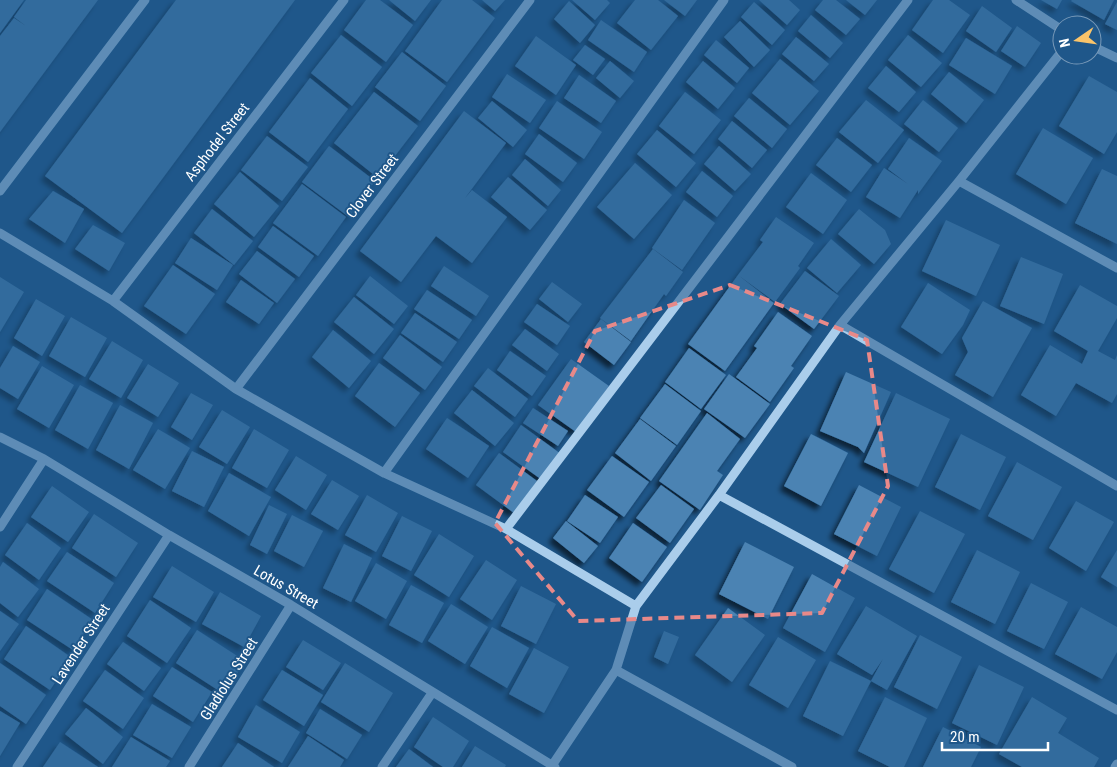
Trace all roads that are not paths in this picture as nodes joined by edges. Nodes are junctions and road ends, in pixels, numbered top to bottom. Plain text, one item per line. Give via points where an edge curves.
1 (145, 0) edge
2 (344, 0) edge
3 (530, 0) edge
4 (724, 0) edge
5 (908, 0) edge
6 (1016, 0) edge
7 (1052, 23) edge
8 (1102, 51) edge
9 (1117, 58) edge
10 (1052, 64) edge
11 (959, 181) junction
12 (0, 191) edge
13 (0, 233) edge
14 (1117, 268) edge
15 (112, 300) junction
16 (840, 325) junction
17 (236, 389) junction
18 (0, 437) edge
19 (44, 459) junction
20 (384, 473) junction
21 (1117, 486) edge
22 (720, 495) junction
23 (0, 527) edge
24 (506, 529) junction
25 (169, 535) junction
26 (291, 605) junction
27 (636, 606) junction
28 (616, 670) junction
29 (432, 693) junction
30 (1117, 710) edge
31 (552, 766) edge
32 (16, 767) edge
33 (190, 767) edge
34 (382, 767) edge
35 (792, 767) edge

1 - 12 street
2 - 15 street, Asphodel Street
3 - 17 street, Clover Street
4 - 20 street
5 - 24 street
6 - 7 street
8 - 9 street
10 - 11 street
11 - 14 street
11 - 16 street
13 - 15 street
15 - 17 street
16 - 21 street
16 - 22 street
17 - 20 street
18 - 19 street, Lotus Street
19 - 23 street
19 - 25 street, Lotus Street
20 - 24 street
22 - 27 street
22 - 30 street
24 - 27 street
25 - 26 street, Lotus Street
25 - 32 street, Lavender Street
26 - 29 street, Lotus Street
26 - 33 street, Gladiolus Street
27 - 28 street
28 - 31 street
28 - 35 street
29 - 31 street, Lotus Street
29 - 34 street

